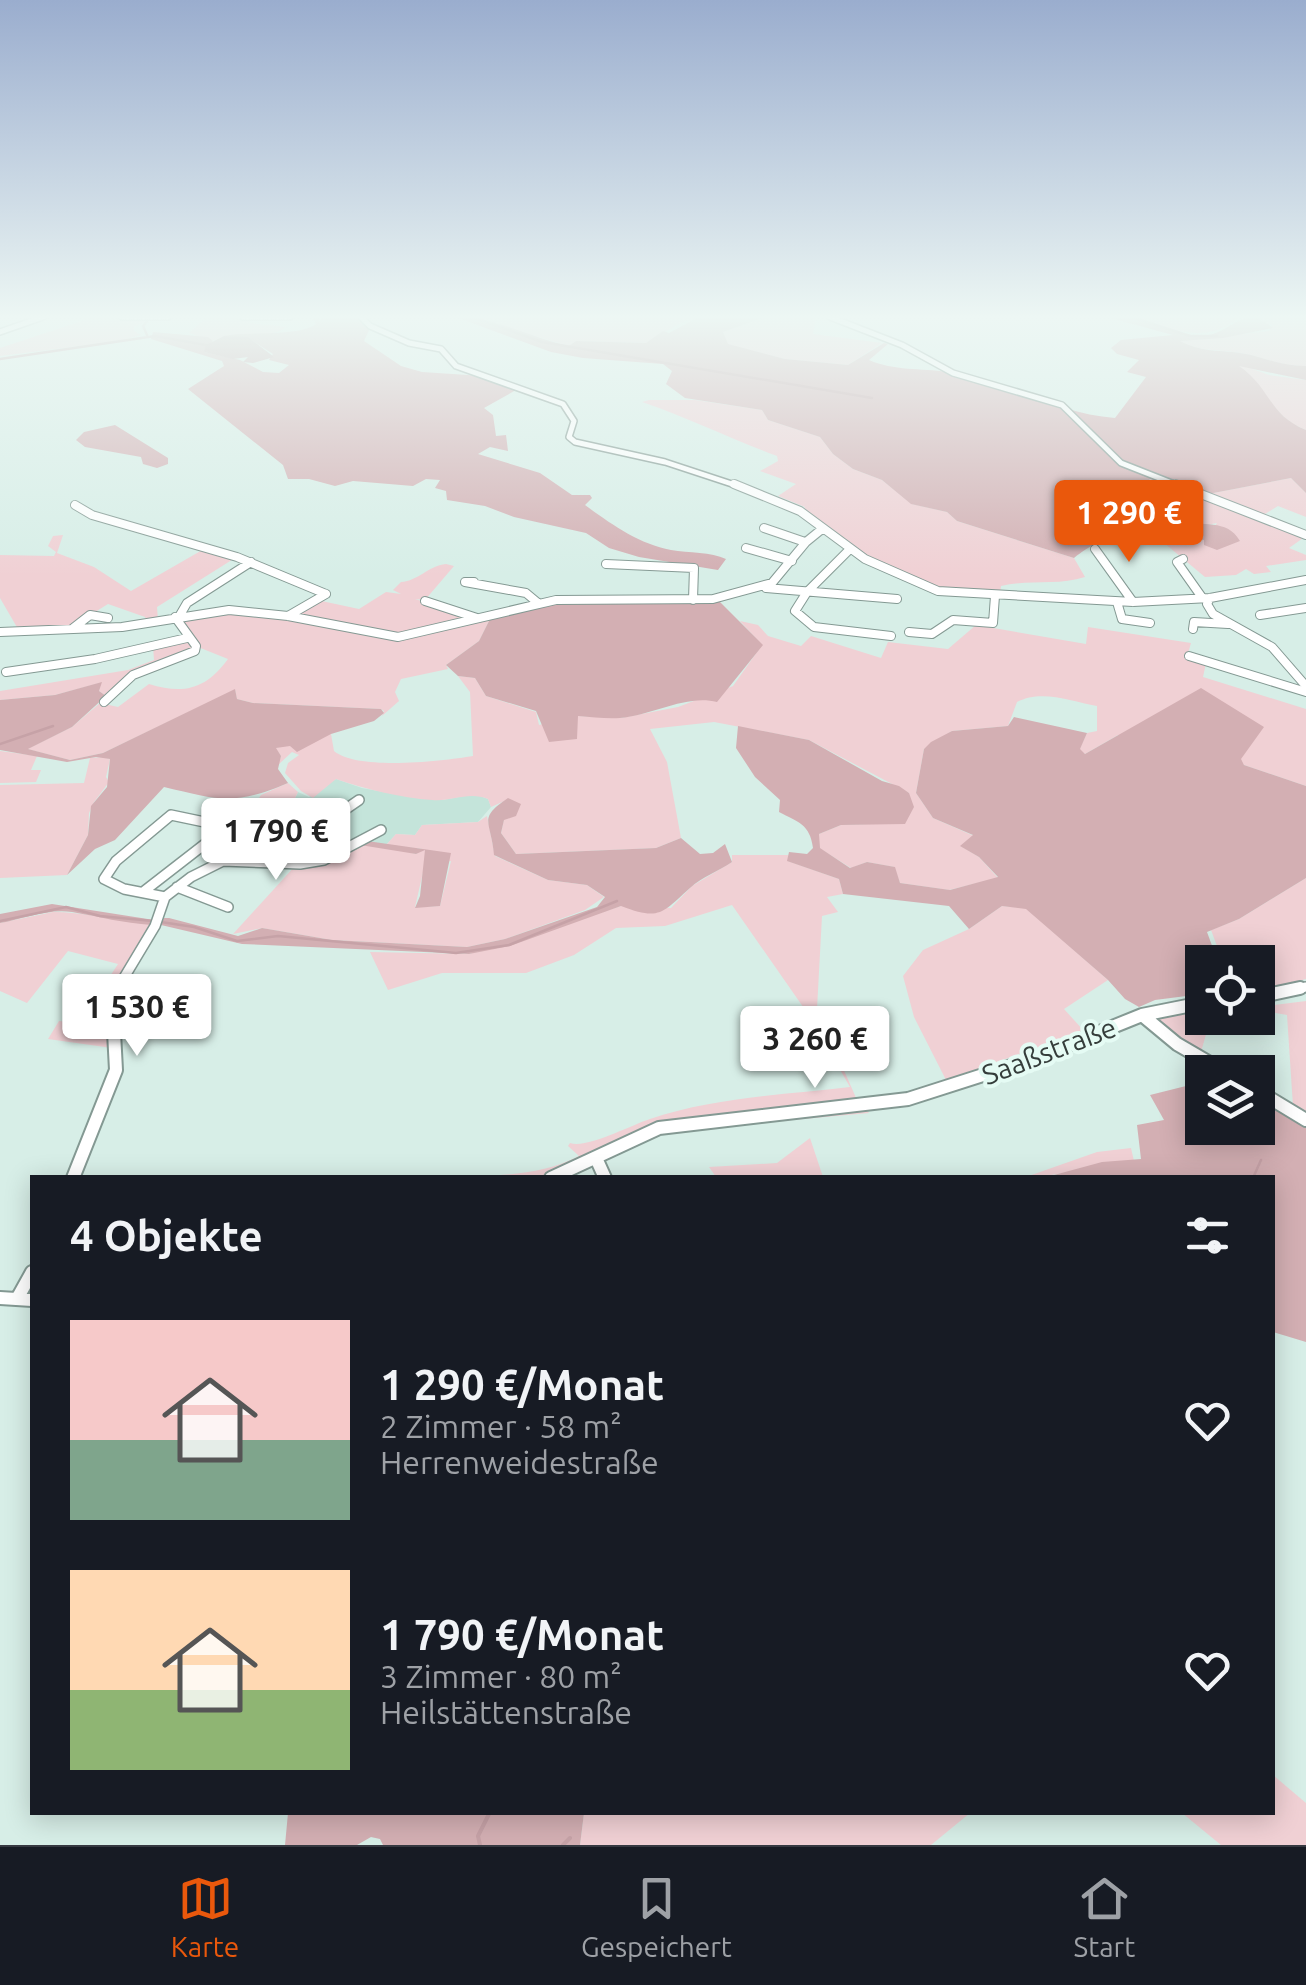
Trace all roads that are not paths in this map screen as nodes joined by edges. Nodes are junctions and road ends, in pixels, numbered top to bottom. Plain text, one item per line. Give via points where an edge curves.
1 (560, 403) edge
2 (1056, 403) edge
3 (74, 504) dead end
4 (764, 528) dead end
5 (822, 529) junction
6 (1306, 535) edge
7 (805, 542) junction
8 (746, 548) dead end
9 (850, 549) junction
10 (1095, 549) dead end
11 (1183, 559) dead end
12 (792, 561) junction
13 (251, 562) junction
14 (606, 564) dead end
15 (1306, 580) edge
16 (474, 582) dead end
17 (766, 588) junction
18 (806, 592) junction
19 (995, 596) junction
20 (1206, 597) junction
21 (898, 598) dead end
22 (1072, 598) junction
23 (693, 600) junction
24 (425, 601) dead end
25 (1117, 602) junction
26 (1133, 602) junction
27 (538, 604) junction
28 (1306, 608) edge
29 (1075, 610) dead end
30 (1260, 614) dead end
31 (177, 616) junction
32 (288, 616) junction
33 (108, 618) dead end
34 (478, 619) junction
35 (1150, 623) dead end
36 (1228, 623) junction
37 (1193, 628) dead end
38 (71, 630) junction
39 (0, 632) edge
40 (909, 632) dead end
41 (891, 636) dead end
42 (187, 638) junction
43 (1189, 656) dead end
44 (1293, 671) junction
45 (1306, 671) edge
46 (6, 672) dead end
47 (1306, 689) edge
48 (104, 702) dead end
49 (359, 800) dead end
50 (381, 830) dead end
51 (268, 863) junction
52 (177, 886) junction
53 (143, 892) junction
54 (165, 896) junction
55 (228, 907) dead end
56 (1306, 987) edge
57 (1275, 993) edge
58 (1185, 1006) edge
59 (1142, 1015) junction
60 (1196, 1055) edge
61 (1275, 1101) edge
62 (1306, 1120) edge
63 (596, 1158) junction
64 (74, 1175) edge
65 (558, 1175) edge
66 (604, 1175) edge
67 (0, 1298) edge
68 (25, 1299) edge

1 - 5 street via 574,422 569,437 575,442 758,492
2 - 6 street via 1123,464
3 - 13 street
4 - 7 street
5 - 7 street
5 - 9 street
7 - 12 street
8 - 12 street
9 - 18 street
9 - 19 street via 931,589
10 - 26 street
11 - 20 street via 1177,561
12 - 17 street
13 - 31 street via 186,603
13 - 32 street via 326,594
14 - 23 street via 694,568
15 - 20 street
16 - 27 street via 531,594
17 - 18 street
17 - 23 street
18 - 21 street
18 - 41 street via 795,611 811,625
19 - 22 street
19 - 40 street via 994,624 953,620 932,634
20 - 26 street
20 - 36 street via 1209,610
22 - 25 street
22 - 29 street
23 - 27 street via 616,596
24 - 34 street
25 - 26 street
25 - 35 street via 1122,619
27 - 34 street
28 - 30 street
31 - 32 street via 228,610
31 - 38 street
31 - 42 street
32 - 34 street via 386,637
33 - 38 street via 90,615
36 - 37 street via 1194,622
36 - 44 street via 1272,647
38 - 39 street
42 - 46 street
42 - 48 street via 195,651 132,674
43 - 47 street
44 - 45 street
44 - 47 street
49 - 51 street
50 - 51 street via 324,860
51 - 52 street via 224,861
52 - 54 street
52 - 55 street
53 - 53 street via 104,879 171,816 216,826 206,845
53 - 54 street
54 - 64 street via 157,923 116,990 116,1070
56 - 57 street
58 - 59 street, Saaßstraße
59 - 60 street
59 - 63 street, Saaßstraße via 913,1098 670,1125
61 - 62 street
63 - 65 street, Saaßstraße
63 - 66 street
67 - 68 street

